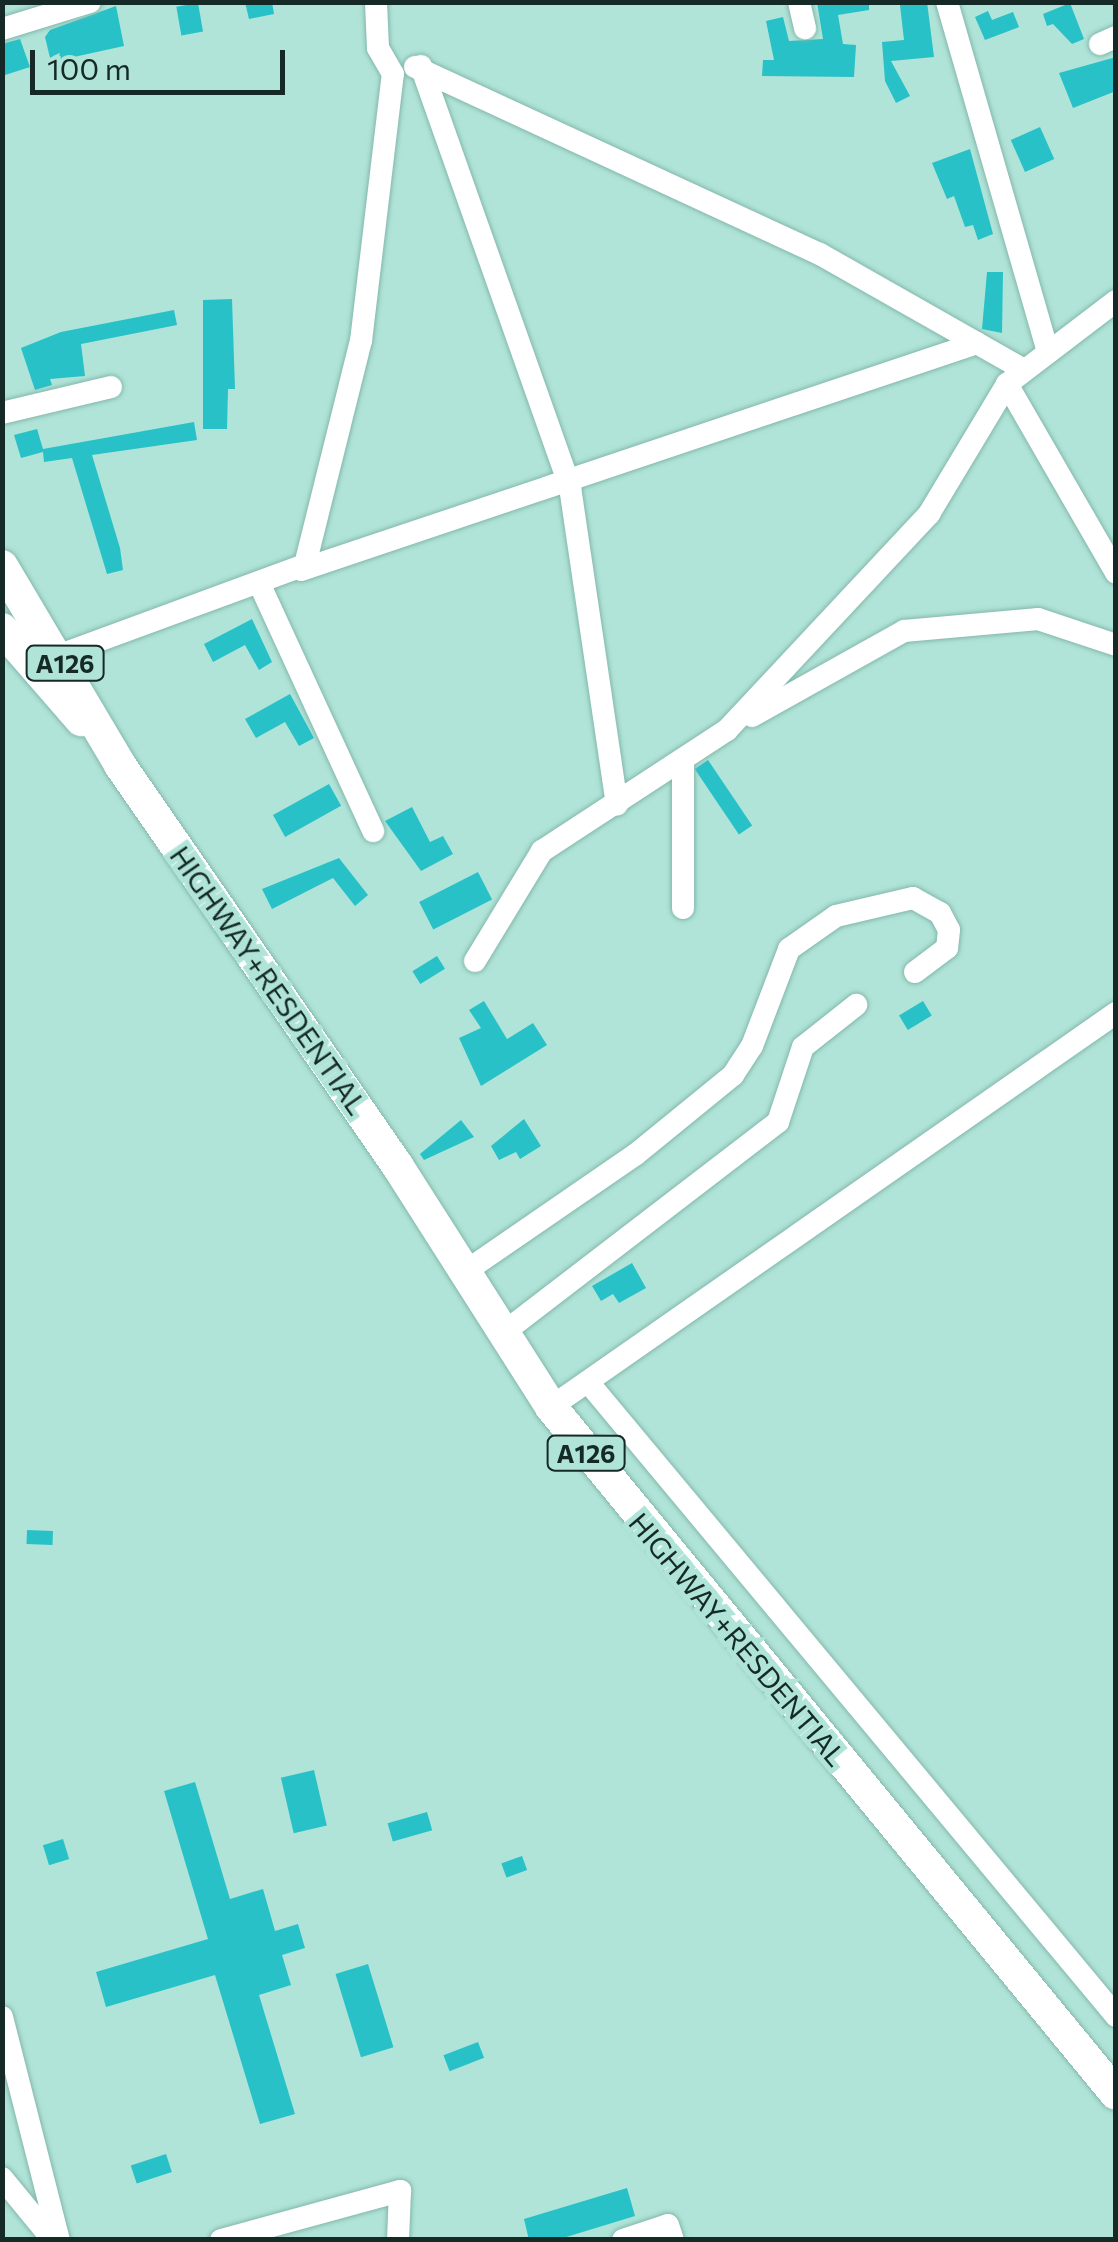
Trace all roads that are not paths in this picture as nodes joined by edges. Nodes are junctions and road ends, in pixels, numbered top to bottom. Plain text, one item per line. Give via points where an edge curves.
1 (90, 2) edge
2 (376, 2) edge
3 (800, 2) edge
4 (947, 2) edge
5 (804, 28) dead end
6 (2, 29) edge
7 (421, 66) junction
8 (393, 74) junction
9 (1116, 301) edge
10 (977, 343) junction
11 (1047, 348) junction
12 (1014, 376) junction
13 (111, 386) dead end
14 (2, 413) edge
15 (568, 481) junction
16 (2, 566) edge
17 (301, 570) junction
18 (1116, 573) edge
19 (260, 585) junction
20 (2, 630) edge
21 (1116, 645) edge
22 (60, 655) junction
23 (727, 730) junction
24 (683, 761) junction
25 (120, 765) junction
26 (616, 805) junction
27 (372, 831) dead end
28 (684, 908) dead end
29 (475, 961) dead end
30 (915, 972) dead end
31 (856, 1004) dead end
32 (1116, 1012) edge
33 (752, 1046) junction
34 (796, 1059) junction
35 (466, 1271) junction
36 (503, 1333) junction
37 (588, 1382) junction
38 (552, 1407) junction
39 (1116, 2016) edge
40 (2, 2017) edge
41 (1116, 2094) edge
42 (2, 2178) edge
43 (56, 2240) edge
44 (222, 2240) edge
45 (398, 2240) edge
46 (623, 2240) edge
47 (673, 2240) edge

1 - 6 street
2 - 8 street via 378,48
3 - 5 street
4 - 11 street
7 - 8 street
7 - 10 street via 820,254
7 - 15 street
8 - 17 street via 361,341
9 - 11 street
10 - 12 street
10 - 15 street
11 - 12 street
12 - 18 street
12 - 23 street via 928,514
13 - 14 street
15 - 17 street
15 - 26 street
16 - 22 highway, A126
17 - 19 street
19 - 22 street
19 - 27 street
20 - 25 highway, A126
21 - 23 street via 1038,619 904,631
22 - 25 highway, A126
23 - 24 street
24 - 26 street
24 - 28 street
25 - 35 highway, HIGHWAY+RESDENTIAL / A126
26 - 29 street via 542,851
30 - 33 street via 947,948 950,930 940,913 913,898 836,916 789,949
31 - 34 street via 812,1036
32 - 37 street
33 - 34 street
33 - 35 street via 733,1075 636,1155
34 - 36 street via 778,1122
35 - 36 highway, HIGHWAY+RESDENTIAL / A126
36 - 38 highway, HIGHWAY+RESDENTIAL / A126
37 - 38 street
37 - 39 street
38 - 41 highway, HIGHWAY+RESDENTIAL / A126
40 - 43 street
42 - 43 street
44 - 45 street via 400,2191
46 - 47 street via 668,2225

